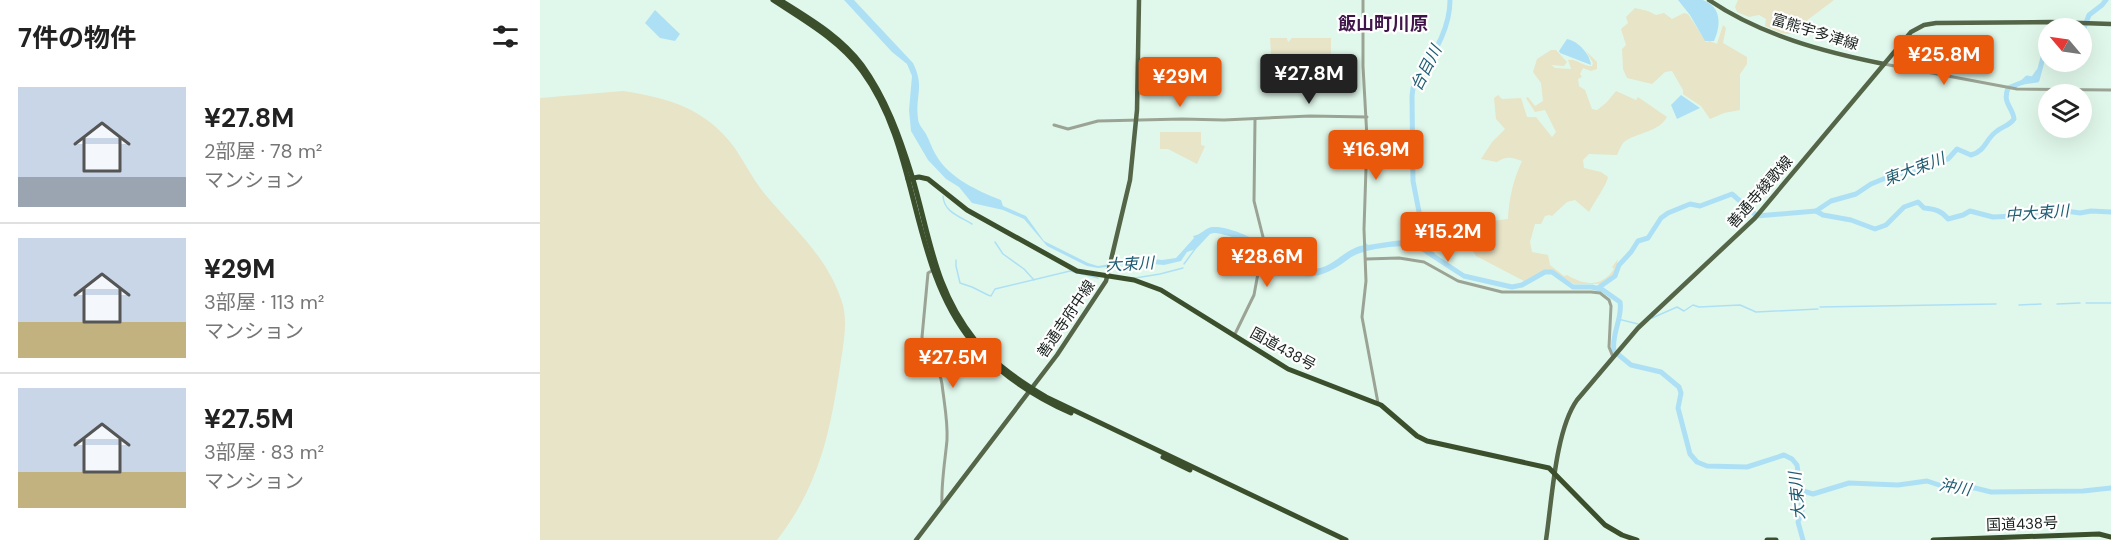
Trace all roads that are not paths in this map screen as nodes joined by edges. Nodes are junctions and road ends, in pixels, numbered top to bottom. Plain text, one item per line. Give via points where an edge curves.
1 (772, 0) edge
2 (780, 0) edge
3 (1139, 0) edge
4 (1363, 0) edge
5 (1709, 0) edge
6 (2111, 24) edge
7 (1884, 64) junction
8 (2111, 90) edge
9 (1367, 117) junction
10 (1255, 119) junction
11 (1136, 121) junction
12 (1054, 125) dead end
13 (910, 178) junction
14 (1366, 259) junction
15 (935, 270) junction
16 (1107, 277) junction
17 (1234, 336) junction
18 (1614, 357) junction
19 (1031, 390) junction
20 (1378, 403) junction
21 (1556, 473) junction
22 (942, 507) junction
23 (2111, 537) edge
24 (916, 540) edge
25 (1338, 540) edge
26 (1346, 540) edge
27 (1546, 540) edge
28 (1637, 540) edge
29 (1767, 540) edge
30 (1776, 540) edge
31 (1933, 540) edge

1 - 13 highway via 824,33 862,72 879,99
2 - 13 highway via 835,36 860,63 882,98
3 - 11 main road, 善通寺府中線
4 - 9 street
5 - 7 main road, 富熊宇多津線 via 1760,28 1825,50
6 - 7 main road, 善通寺綾歌線 via 1924,25 1911,32
7 - 8 street via 2006,87
7 - 18 main road, 善通寺綾歌線 via 1760,213 1649,317
9 - 10 street
9 - 14 street
10 - 11 street
10 - 17 street via 1254,201 1263,245 1254,295
11 - 12 street via 1094,122 1068,129
11 - 16 main road, 善通寺府中線 via 1127,198
13 - 15 highway
13 - 16 highway, 国道438号 via 928,179 973,214 1070,268
14 - 18 street via 1424,262 1458,282 1502,292 1600,293 1611,306 1609,347
14 - 20 street via 1362,319
15 - 19 highway via 950,310 963,331 991,362
15 - 22 street via 928,273 922,337 942,381 947,438
16 - 17 highway, 国道438号 via 1134,280 1161,290
16 - 19 main road, 善通寺府中線
17 - 20 highway, 国道438号 via 1294,372
18 - 21 main road, 善通寺綾歌線 via 1569,413
19 - 22 main road, 善通寺府中線
19 - 25 highway
19 - 26 highway
20 - 21 highway, 国道438号 via 1427,441 1545,466
21 - 27 main road, 善通寺綾歌線
21 - 28 highway, 国道438号 via 1605,525
22 - 24 main road, 善通寺府中線
23 - 31 highway, 国道438号 via 2099,534
29 - 30 highway

